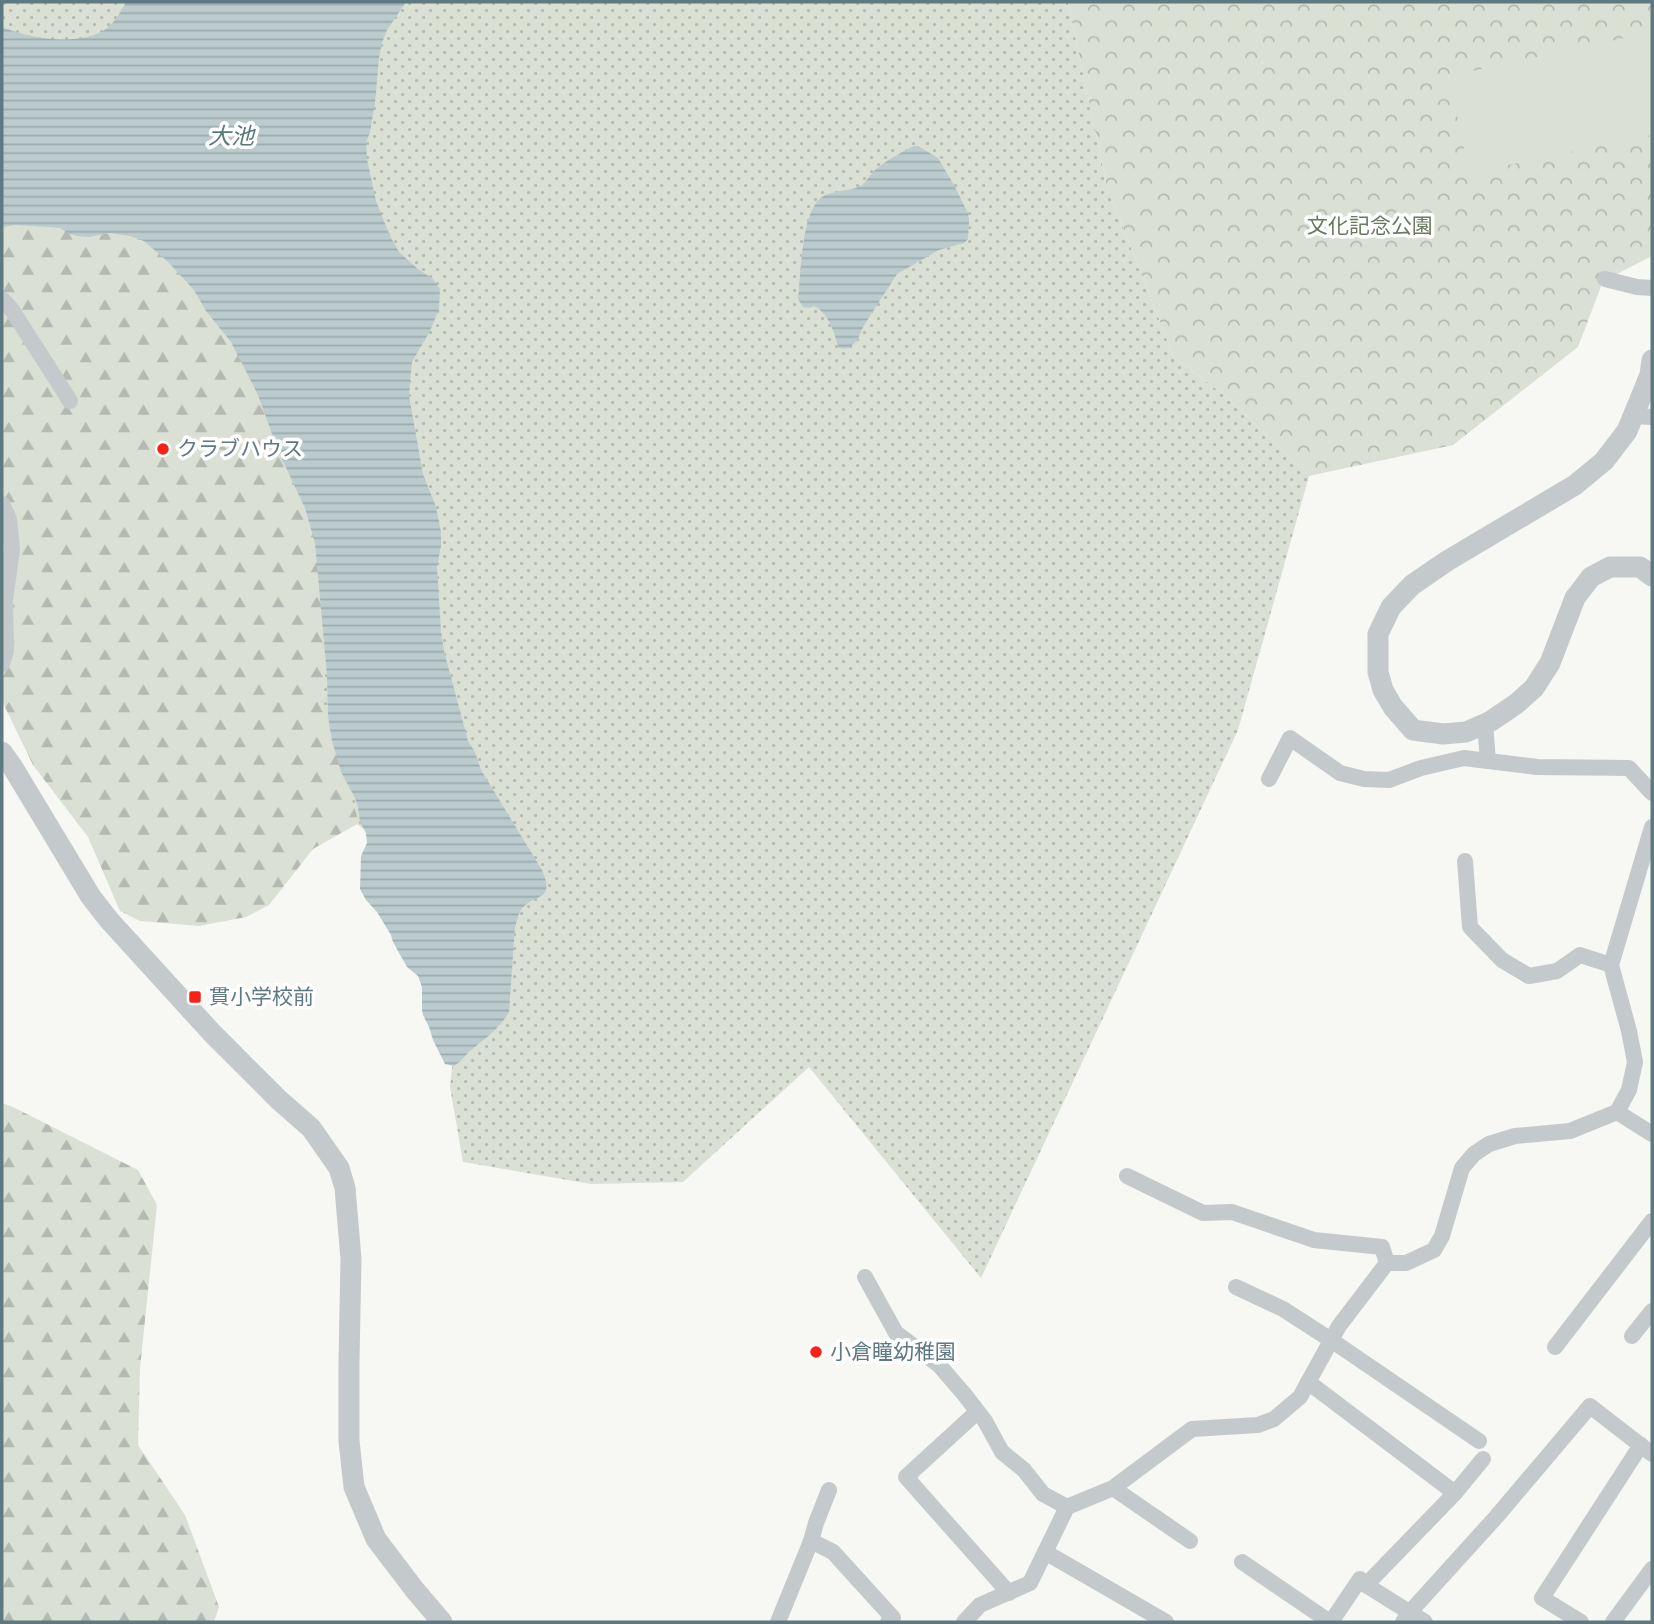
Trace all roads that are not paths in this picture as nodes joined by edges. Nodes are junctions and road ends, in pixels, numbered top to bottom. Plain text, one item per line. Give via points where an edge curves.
1 (1605, 279) dead end
2 (1652, 288) edge
3 (2, 299) edge
4 (1652, 360) edge
5 (70, 401) dead end
6 (1643, 416) edge
7 (2, 505) edge
8 (1652, 576) edge
9 (2, 664) edge
10 (1485, 724) junction
11 (2, 752) edge
12 (1488, 761) junction
13 (1269, 779) dead end
14 (1652, 793) edge
15 (1652, 827) edge
16 (1465, 861) dead end
17 (1611, 965) junction
18 (1617, 1112) junction
19 (1652, 1134) edge
20 (1127, 1176) dead end
21 (1652, 1221) edge
22 (1387, 1263) junction
23 (864, 1277) dead end
24 (1236, 1287) dead end
25 (1651, 1316) edge
26 (1632, 1336) dead end
27 (1331, 1340) junction
28 (1555, 1347) dead end
29 (1308, 1382) junction
30 (978, 1412) junction
31 (1479, 1441) dead end
32 (1646, 1450) edge
33 (1483, 1460) dead end
34 (1113, 1488) junction
35 (830, 1490) dead end
36 (1455, 1493) junction
37 (1067, 1507) junction
38 (811, 1541) junction
39 (1190, 1541) dead end
40 (1045, 1552) junction
41 (1242, 1562) dead end
42 (1652, 1569) edge
43 (1366, 1585) junction
44 (1009, 1593) junction
45 (1406, 1617) edge
46 (442, 1622) edge
47 (778, 1622) edge
48 (888, 1622) edge
49 (964, 1622) edge
50 (1166, 1622) edge
51 (1331, 1622) edge
52 (1425, 1622) edge
53 (1581, 1622) edge
54 (1613, 1622) edge

1 - 2 street
3 - 5 street
4 - 6 street
6 - 10 street via 1604,461 1575,485 1447,561 1412,585 1391,607 1378,634 1378,672 1393,707 1413,730 1443,734
7 - 9 street via 9,519 12,549
8 - 10 street via 1640,567 1610,567 1591,577 1575,598 1550,663 1534,688
10 - 12 street
11 - 46 street via 109,920 212,1033 311,1128 339,1168 351,1248 349,1441 354,1487 376,1539
12 - 13 street via 1464,758 1389,780 1364,779 1340,773 1290,738
12 - 14 street via 1537,767 1629,768
15 - 17 street
16 - 17 street via 1469,928 1502,960 1529,976 1557,971 1580,955
17 - 18 street via 1635,1062 1629,1090
18 - 19 street
18 - 22 street via 1570,1131 1515,1136 1489,1144 1462,1168 1434,1250 1406,1263
20 - 22 street via 1203,1213 1232,1212 1314,1240 1382,1247
21 - 28 street
22 - 27 street
23 - 30 street via 896,1333 939,1365
24 - 27 street via 1283,1309
25 - 26 street
27 - 29 street
27 - 31 street
29 - 34 street via 1300,1397 1274,1419 1258,1425 1192,1429
29 - 36 street
30 - 37 street via 1002,1452 1043,1494
30 - 44 street via 906,1477
32 - 45 street via 1590,1406
32 - 53 street via 1542,1598
33 - 36 street
34 - 37 street
34 - 39 street
35 - 38 street
36 - 43 street
37 - 40 street
38 - 47 street
38 - 48 street via 833,1552 892,1618
40 - 44 street via 1030,1583
40 - 50 street
41 - 51 street
42 - 54 street
43 - 45 street
43 - 51 street via 1360,1579
44 - 49 street via 980,1605
45 - 52 street

